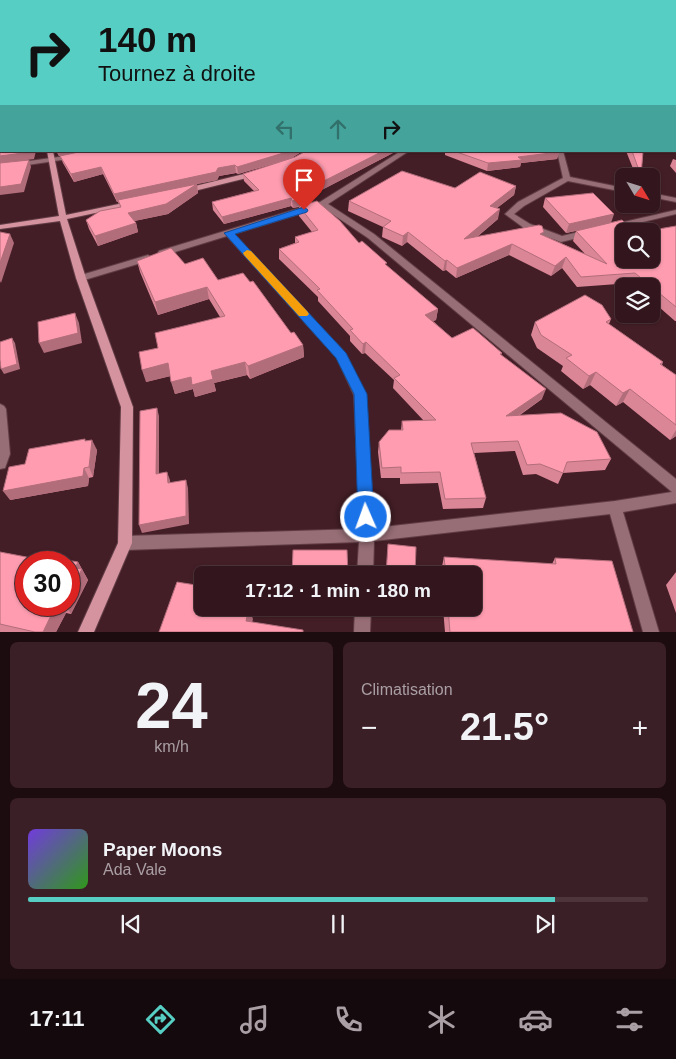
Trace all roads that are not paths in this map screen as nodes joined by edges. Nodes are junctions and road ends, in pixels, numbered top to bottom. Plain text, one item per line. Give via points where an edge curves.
1 (404, 152) edge
2 (560, 152) edge
3 (51, 156) edge
4 (81, 156) edge
5 (0, 167) edge
6 (264, 170) edge
7 (567, 179) junction
8 (615, 188) edge
9 (178, 192) edge
10 (660, 197) edge
11 (676, 200) edge
12 (140, 201) edge
13 (323, 204) junction
14 (676, 212) edge
15 (63, 218) junction
16 (0, 227) edge
17 (609, 228) edge
18 (600, 230) edge
19 (229, 233) junction
20 (81, 278) junction
21 (0, 409) edge
22 (0, 464) edge
23 (676, 487) edge
24 (676, 497) edge
25 (615, 506) junction
26 (367, 535) junction
27 (125, 543) junction
28 (365, 566) edge
29 (363, 616) edge
30 (86, 632) edge
31 (362, 632) edge
32 (651, 632) edge

1 - 13 street
2 - 7 street
3 - 4 street
3 - 5 street
3 - 15 street
6 - 9 street
7 - 8 street
7 - 18 street via 509,214 527,226 561,239
10 - 11 street
12 - 15 street
13 - 19 street
13 - 23 street via 371,236
14 - 17 street
15 - 16 street
15 - 20 street
19 - 20 street
19 - 26 street via 341,356 360,394
20 - 27 street via 127,407
21 - 22 street via 4,454
24 - 25 street
25 - 26 street
25 - 32 street
26 - 27 street
26 - 28 street
27 - 30 street
29 - 31 street

